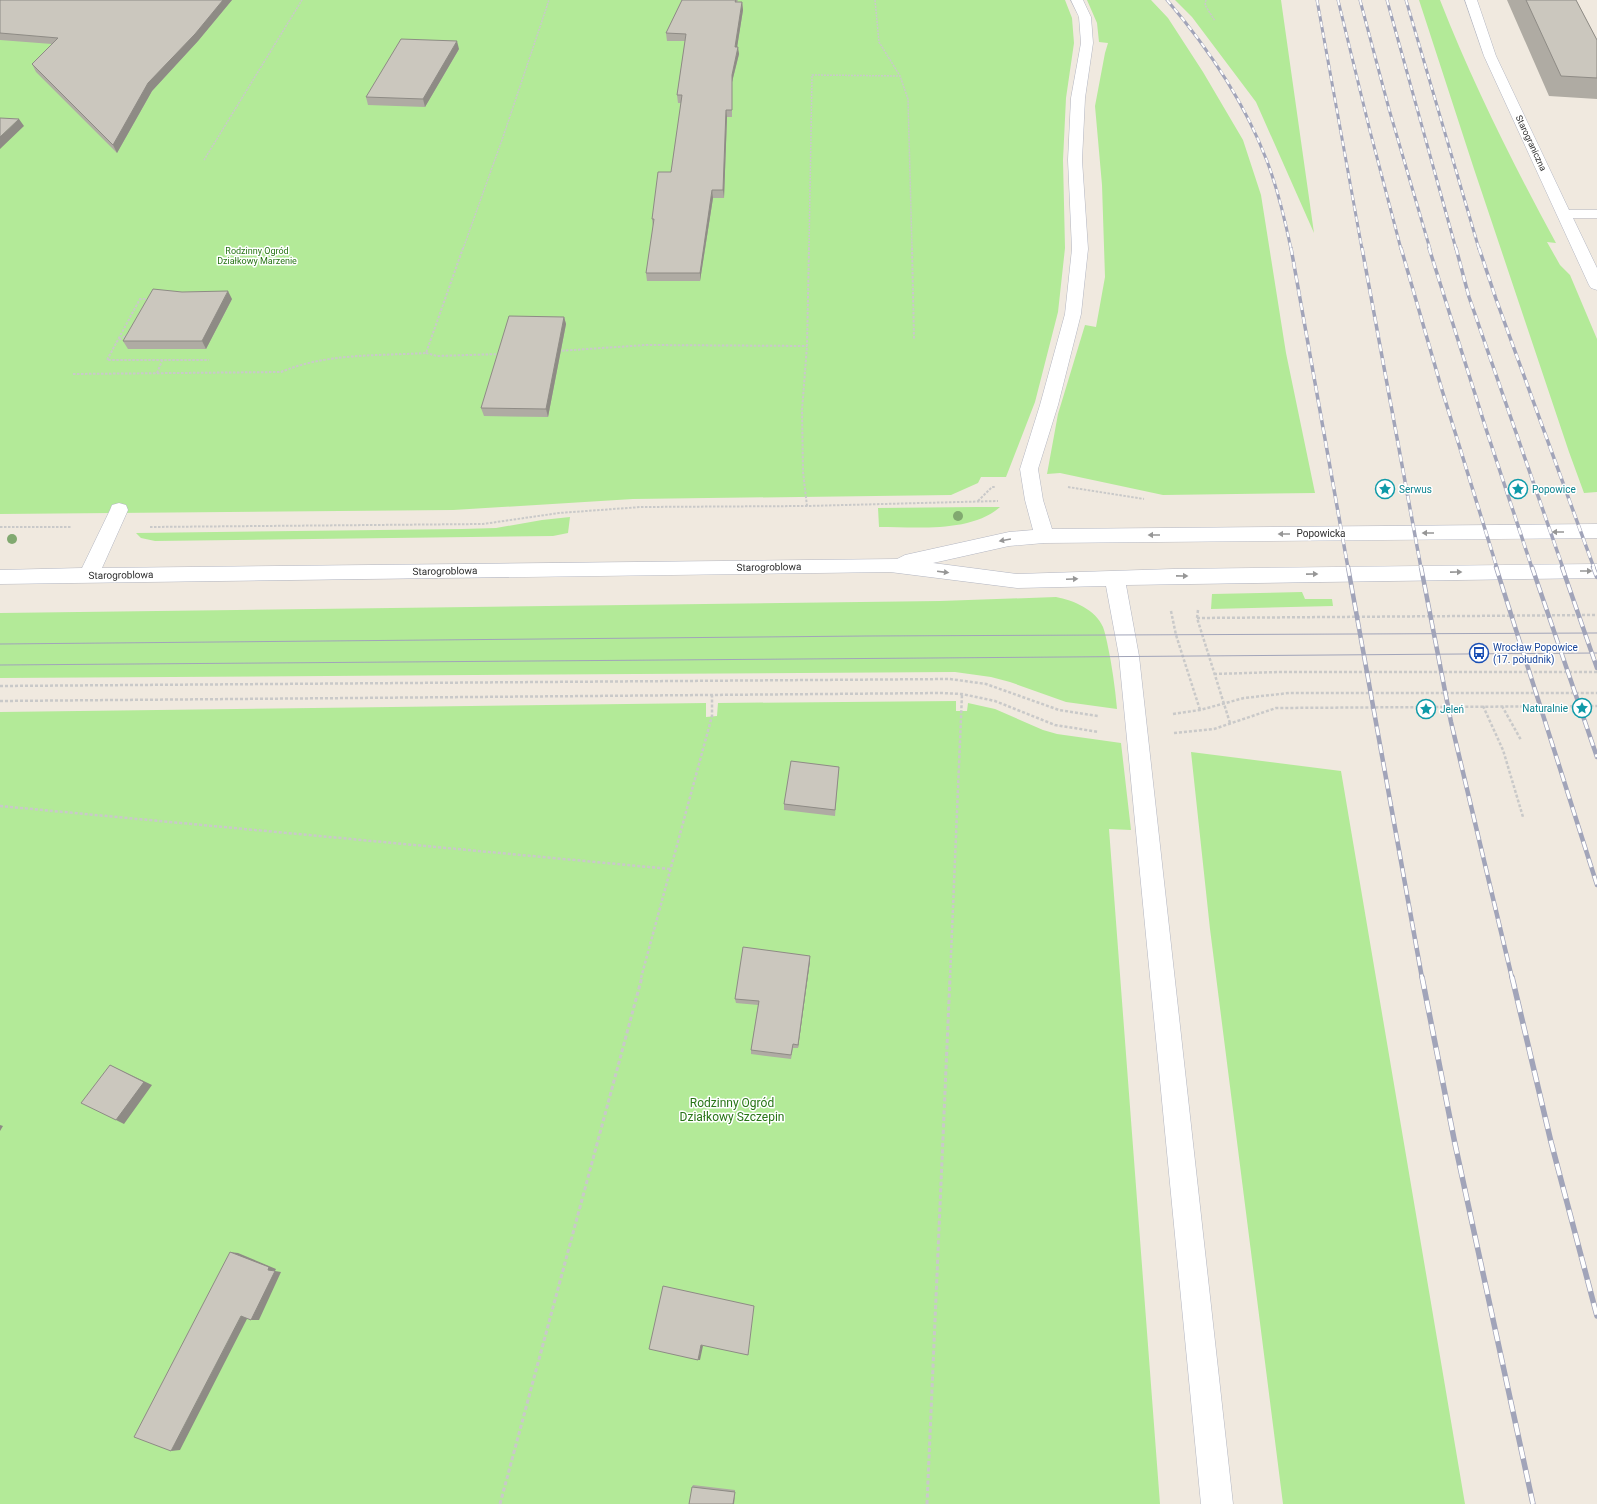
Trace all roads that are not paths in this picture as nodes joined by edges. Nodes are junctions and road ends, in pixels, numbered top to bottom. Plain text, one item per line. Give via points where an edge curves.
1 (1077, 0) edge
2 (1471, 0) edge
3 (1564, 214) junction
4 (1597, 214) edge
5 (1597, 285) edge
6 (115, 519) road end
7 (1597, 531) edge
8 (1044, 536) junction
9 (890, 565) junction
10 (1597, 571) edge
11 (89, 575) junction
12 (0, 577) edge
13 (1115, 578) junction
14 (1217, 1504) edge

1 - 8 street via 1085,17 1087,43 1078,98 1075,160 1080,249 1073,314 1029,469
2 - 3 street, Starograniczna via 1490,56
3 - 4 street
3 - 5 street, Starograniczna
6 - 11 street
7 -> 8 street, Popowicka
8 -> 9 street, Starogroblowa via 1009,539
9 - 11 street, Starogroblowa
9 -> 13 street, Starogroblowa via 1017,581
13 -> 10 street
11 - 12 street, Starogroblowa
13 - 14 street via 1128,649

